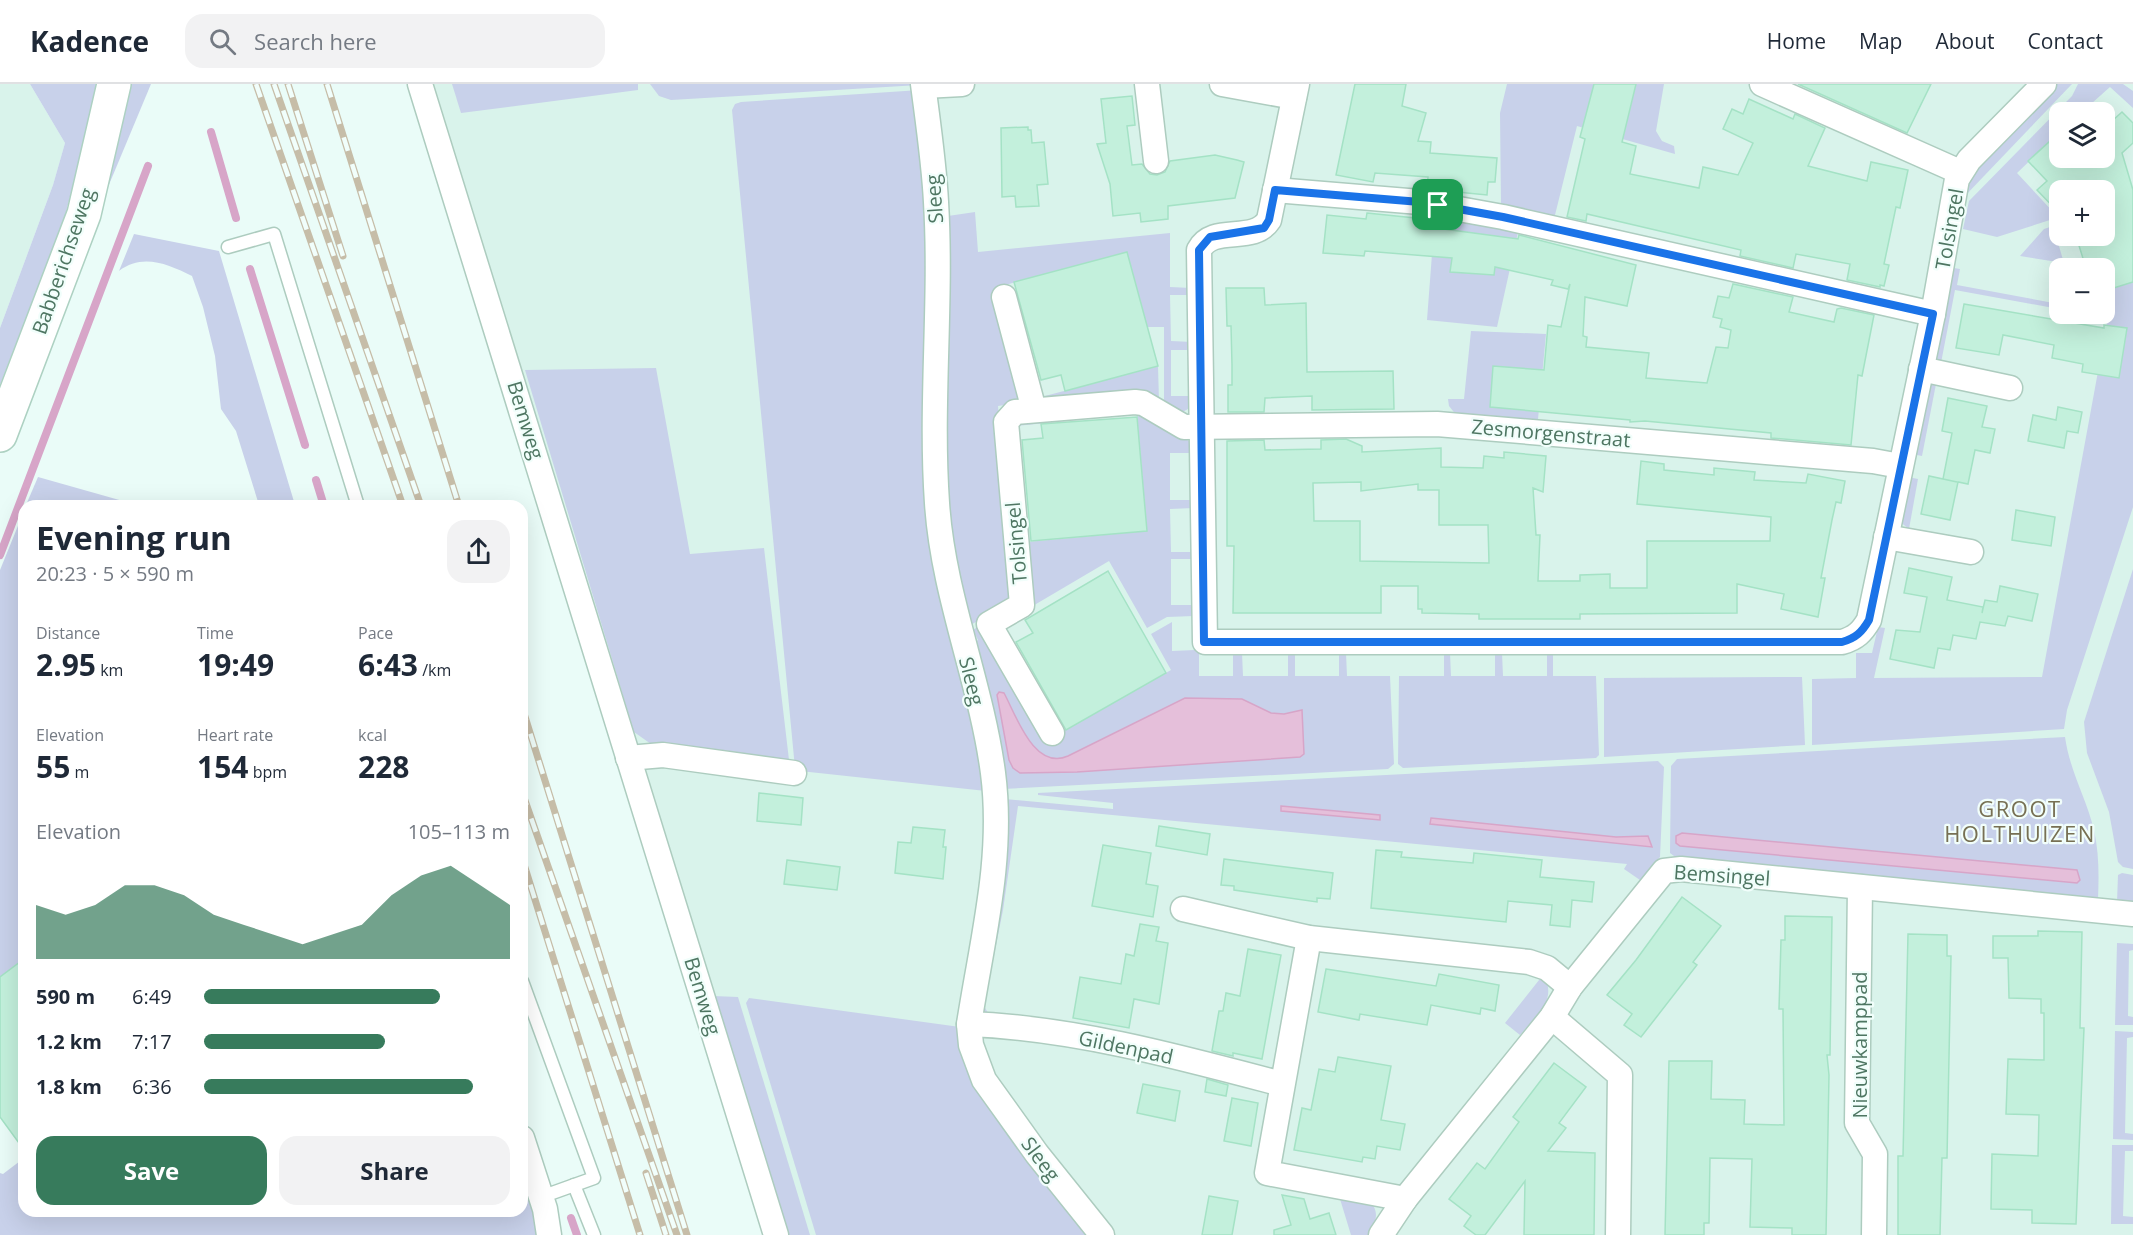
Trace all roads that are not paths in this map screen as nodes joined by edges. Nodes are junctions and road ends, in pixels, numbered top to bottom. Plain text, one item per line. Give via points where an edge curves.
1 (114, 84) edge
2 (420, 84) edge
3 (962, 84) edge
4 (1147, 84) edge
5 (1222, 84) edge
6 (1762, 84) edge
7 (2044, 84) edge
8 (923, 85) edge
9 (1295, 91) edge
10 (1156, 161) dead end
11 (1960, 172) junction
12 (1275, 190) junction
13 (228, 247) dead end
14 (1005, 297) dead end
15 (1933, 314) junction
16 (1921, 369) junction
17 (2010, 388) dead end
18 (1034, 410) junction
19 (1202, 428) junction
20 (0, 435) edge
21 (1900, 466) junction
22 (356, 500) edge
23 (1886, 537) junction
24 (1971, 552) dead end
25 (1052, 733) dead end
26 (628, 758) junction
27 (794, 773) dead end
28 (1860, 887) junction
29 (1183, 909) dead end
30 (2133, 914) edge
31 (1309, 938) junction
32 (1570, 987) junction
33 (528, 997) edge
34 (1552, 1017) junction
35 (969, 1024) junction
36 (1282, 1084) junction
37 (528, 1156) edge
38 (574, 1185) junction
39 (542, 1197) junction
40 (1405, 1199) junction
41 (549, 1235) edge
42 (594, 1235) edge
43 (776, 1235) edge
44 (1102, 1235) edge
45 (1381, 1235) edge
46 (1618, 1235) edge
47 (1874, 1235) edge

1 - 20 street, Babberichseweg via 84,214
2 - 26 street, Bemweg
3 - 8 street
4 - 10 street
5 - 9 street
6 - 11 street
7 - 11 street, Tolsingel
8 - 35 street, Sleeg via 936,202 938,513 951,597 986,734 995,794 994,873
9 - 12 street, Tolsingel
11 - 15 street, Tolsingel
12 - 15 street via 1420,202 1503,217
12 - 19 street, Tolsingel via 1264,228 1210,237 1199,250
13 - 22 lane via 274,234
14 - 18 street
15 - 16 street, Tolsingel
16 - 17 street
16 - 21 street, Tolsingel
18 - 19 street, Tolsingel via 1135,402 1178,425
18 - 25 street, Tolsingel via 1015,412 1006,422 1022,605 989,624
19 - 21 street, Zesmorgenstraat via 1437,424
19 - 23 street, Tolsingel via 1204,642 1842,642 1862,632 1869,620
21 - 23 street, Tolsingel
23 - 24 street
26 - 27 street via 663,754
26 - 43 street, Bemweg
28 - 30 street, Bemsingel
28 - 32 street, Bemsingel via 1681,869 1664,871
28 - 47 street, Nieuwkamppad via 1857,1123 1875,1154
29 - 31 street
31 - 32 street via 1529,962 1547,968
31 - 36 street
32 - 34 street, Bemsingel
33 - 38 lane via 594,1178
34 - 40 street, Bemsingel
34 - 46 street via 1620,1075
35 - 36 street, Gildenpad via 1069,1035
35 - 44 street, Sleeg via 971,1045 984,1080
36 - 40 street via 1267,1173
37 - 39 street
38 - 39 lane
38 - 42 lane
39 - 41 street
40 - 45 street, Bemsingel

